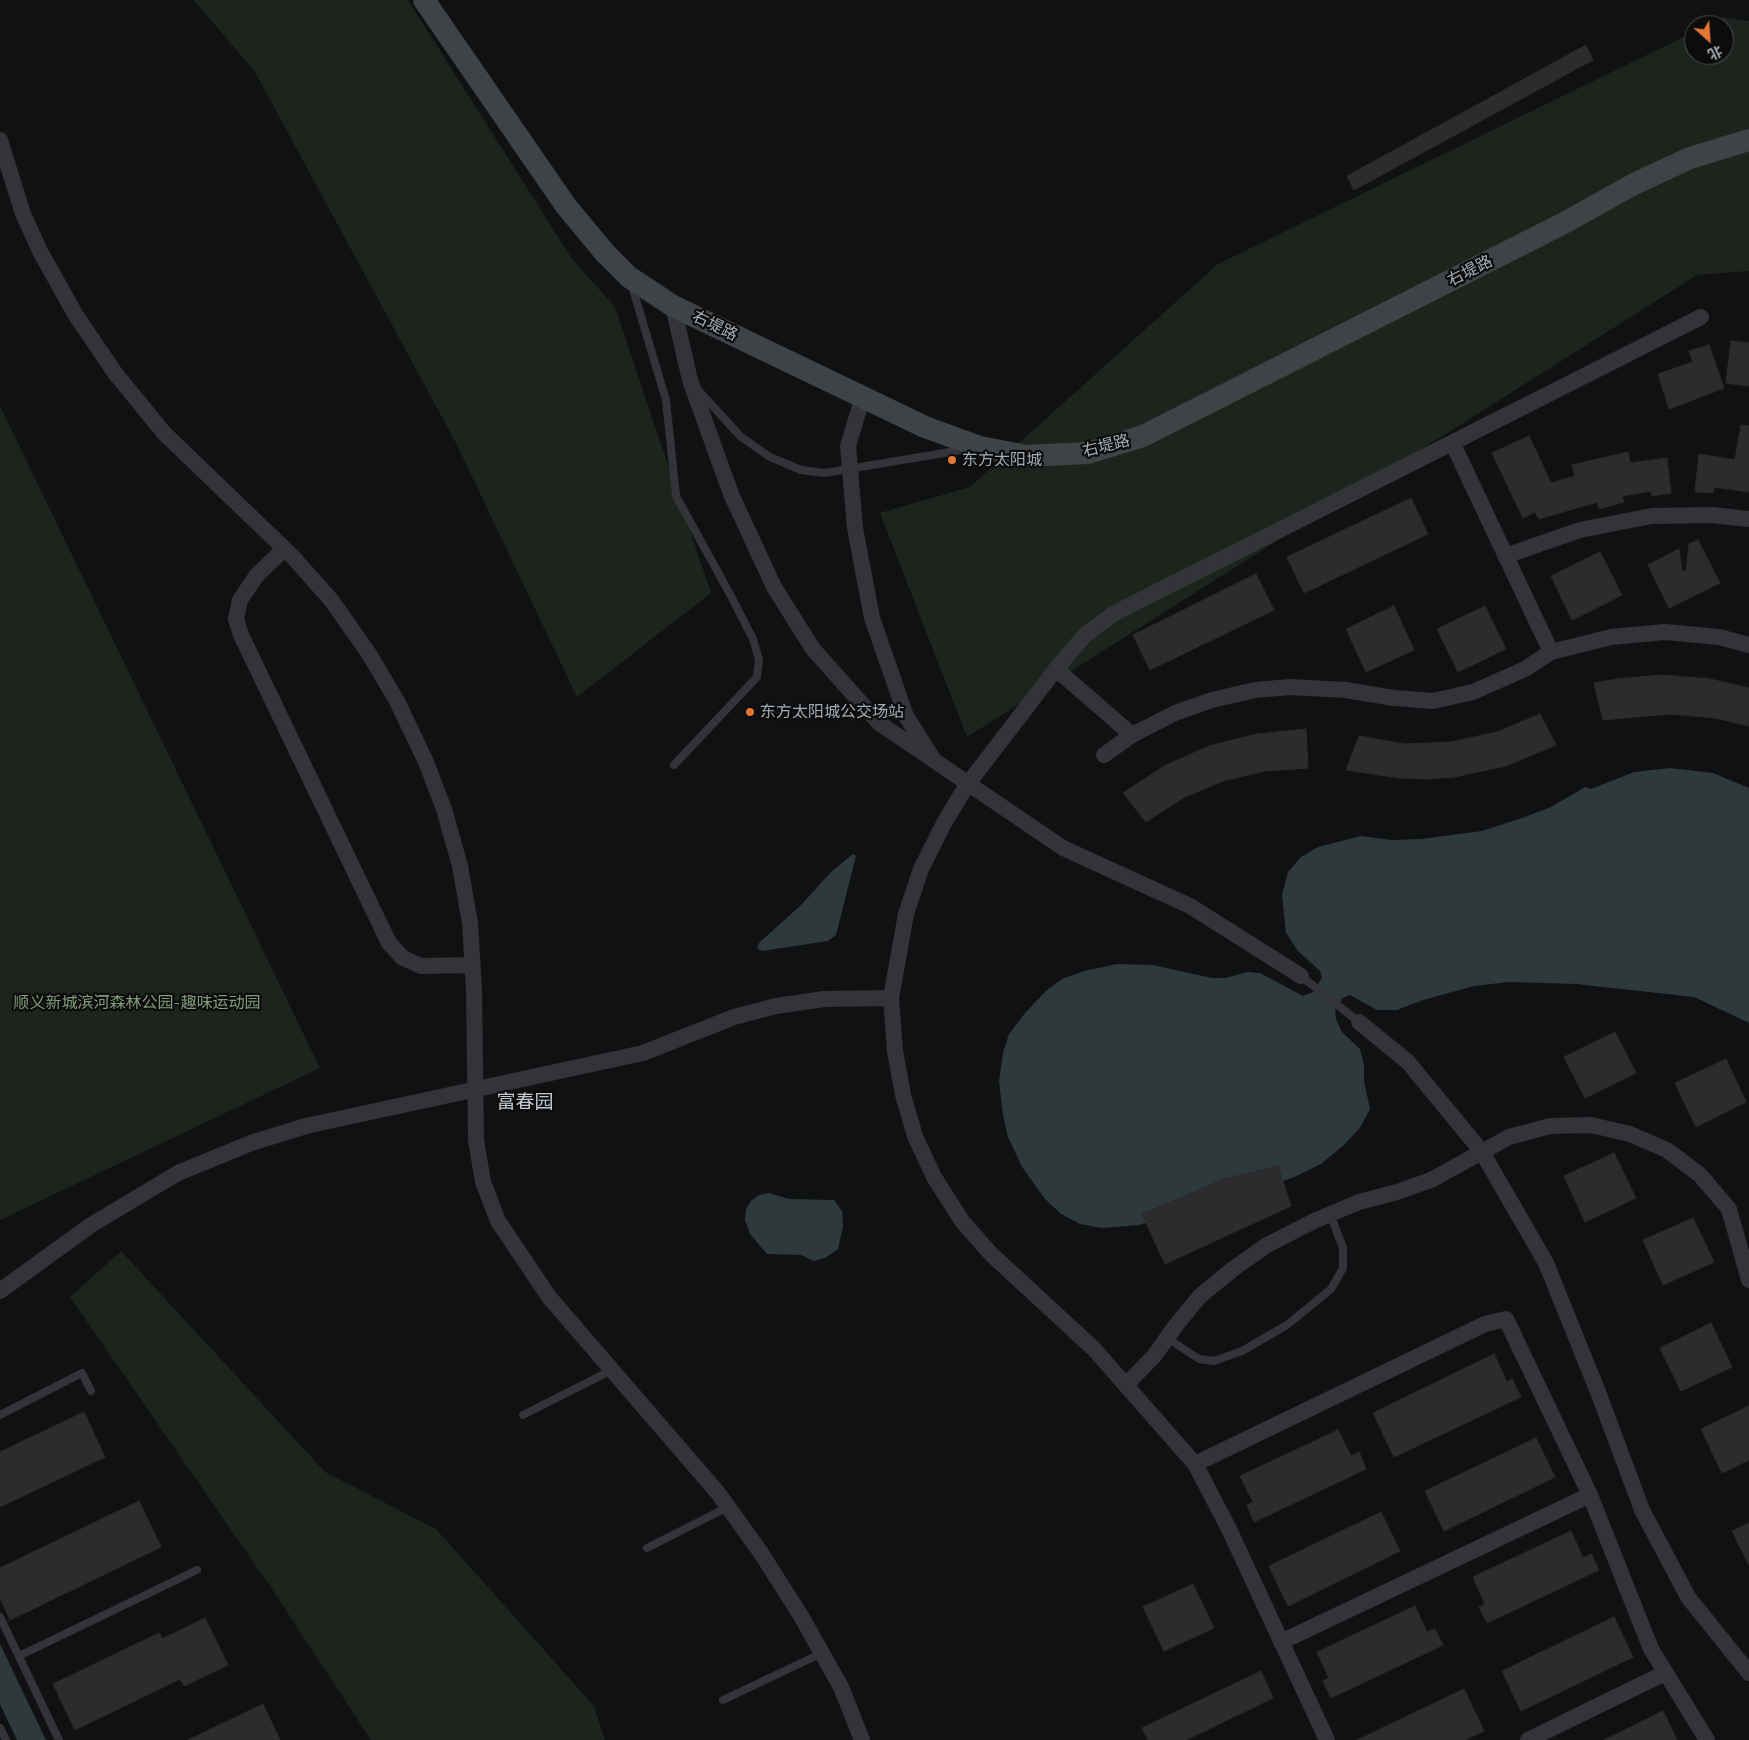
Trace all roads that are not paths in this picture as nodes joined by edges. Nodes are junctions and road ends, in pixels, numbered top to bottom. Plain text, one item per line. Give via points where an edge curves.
1 (424, 0) edge
2 (0, 140) edge
3 (1749, 140) edge
4 (629, 277) junction
5 (673, 306) junction
6 (1701, 317) dead end
7 (690, 380) junction
8 (863, 396) junction
9 (1452, 444) junction
10 (980, 447) junction
11 (850, 469) junction
12 (1749, 519) edge
13 (284, 549) junction
14 (1505, 556) junction
15 (1749, 645) edge
16 (1551, 652) junction
17 (1056, 668) junction
18 (1132, 735) junction
19 (1104, 755) dead end
20 (935, 764) junction
21 (674, 765) dead end
22 (967, 785) junction
23 (472, 965) junction
24 (1301, 976) joint
25 (891, 998) junction
26 (1359, 1022) joint
27 (474, 1091) junction
28 (1482, 1152) junction
29 (1330, 1214) junction
30 (1749, 1280) edge
31 (0, 1291) edge
32 (1167, 1338) junction
33 (612, 1370) junction
34 (1126, 1385) junction
35 (91, 1391) dead end
36 (0, 1415) edge
37 (523, 1415) dead end
38 (1195, 1464) junction
39 (1590, 1495) junction
40 (728, 1507) junction
41 (647, 1548) dead end
42 (197, 1570) dead end
43 (0, 1617) edge
44 (1281, 1642) junction
45 (822, 1653) junction
46 (19, 1656) junction
47 (1665, 1673) junction
48 (1749, 1673) edge
49 (723, 1700) dead end
50 (0, 1728) edge
51 (6, 1740) edge
52 (59, 1740) edge
53 (862, 1740) edge
54 (1327, 1740) edge
55 (1528, 1740) edge
56 (1707, 1740) edge

1 - 4 main road, 右堤路 via 566,206
2 - 13 street via 23,214 41,253 75,314 115,373 164,433
3 - 10 main road, 右堤路 via 1690,158 1634,184 1566,222 1143,436 1088,453 1027,456
4 - 5 main road, 右堤路
4 - 21 lane via 666,400 676,496 740,613 760,660 757,677
5 - 7 street
5 - 8 main road, 右堤路
6 - 9 street
7 - 11 lane via 740,436 770,457 801,470 824,473
7 - 20 street via 731,494 774,587 813,648 878,723
8 - 10 main road, 右堤路 via 925,427
8 - 11 street via 848,446
9 - 14 street
9 - 17 street via 1113,614 1084,635
10 - 11 lane
11 - 20 street via 855,528 872,618 906,716
12 - 14 street via 1712,515 1652,516 1580,530
13 - 23 street via 332,602 369,654 397,701 426,762 444,809 460,866 470,923
13 - 23 street via 257,574 240,600 236,619 242,635 389,943 403,958 421,966
14 - 16 street
15 - 16 street via 1719,637 1666,632 1611,637
16 - 18 street via 1525,669 1473,692 1433,701 1346,690 1290,687 1255,690 1175,713
17 - 18 street
17 - 22 street
18 - 19 street
20 - 22 street
22 - 24 street via 1063,848 1190,906
22 - 25 street via 921,869 906,914
23 - 27 street
24 - 26 lane
25 - 27 street via 824,999 776,1006 734,1017 643,1053
25 - 34 street via 895,1051 903,1095 915,1136 934,1177 962,1221 991,1254 1094,1350
26 - 28 street via 1408,1062
27 - 31 street via 306,1126 251,1143 178,1173 91,1224
27 - 33 street via 476,1140 483,1182 498,1221 549,1297
28 - 29 street via 1430,1180
28 - 30 street via 1509,1137 1550,1126 1591,1125 1630,1134 1667,1150 1700,1176 1729,1208
28 - 48 street via 1546,1263 1642,1510 1688,1597
29 - 32 street via 1267,1245 1232,1269 1200,1296
29 - 32 lane via 1343,1248 1343,1268 1331,1289 1288,1325 1242,1351 1214,1361 1199,1359
32 - 34 street
33 - 37 lane
33 - 40 street
34 - 38 street
35 - 36 lane via 82,1373
38 - 39 street via 1485,1324 1506,1319
38 - 44 street
39 - 44 street
39 - 47 street via 1651,1649
40 - 41 lane
40 - 45 street via 761,1553
42 - 46 lane
43 - 46 lane
44 - 54 street
45 - 49 lane
45 - 53 street via 841,1687
46 - 52 lane
47 - 55 street
47 - 56 street
50 - 51 lane

